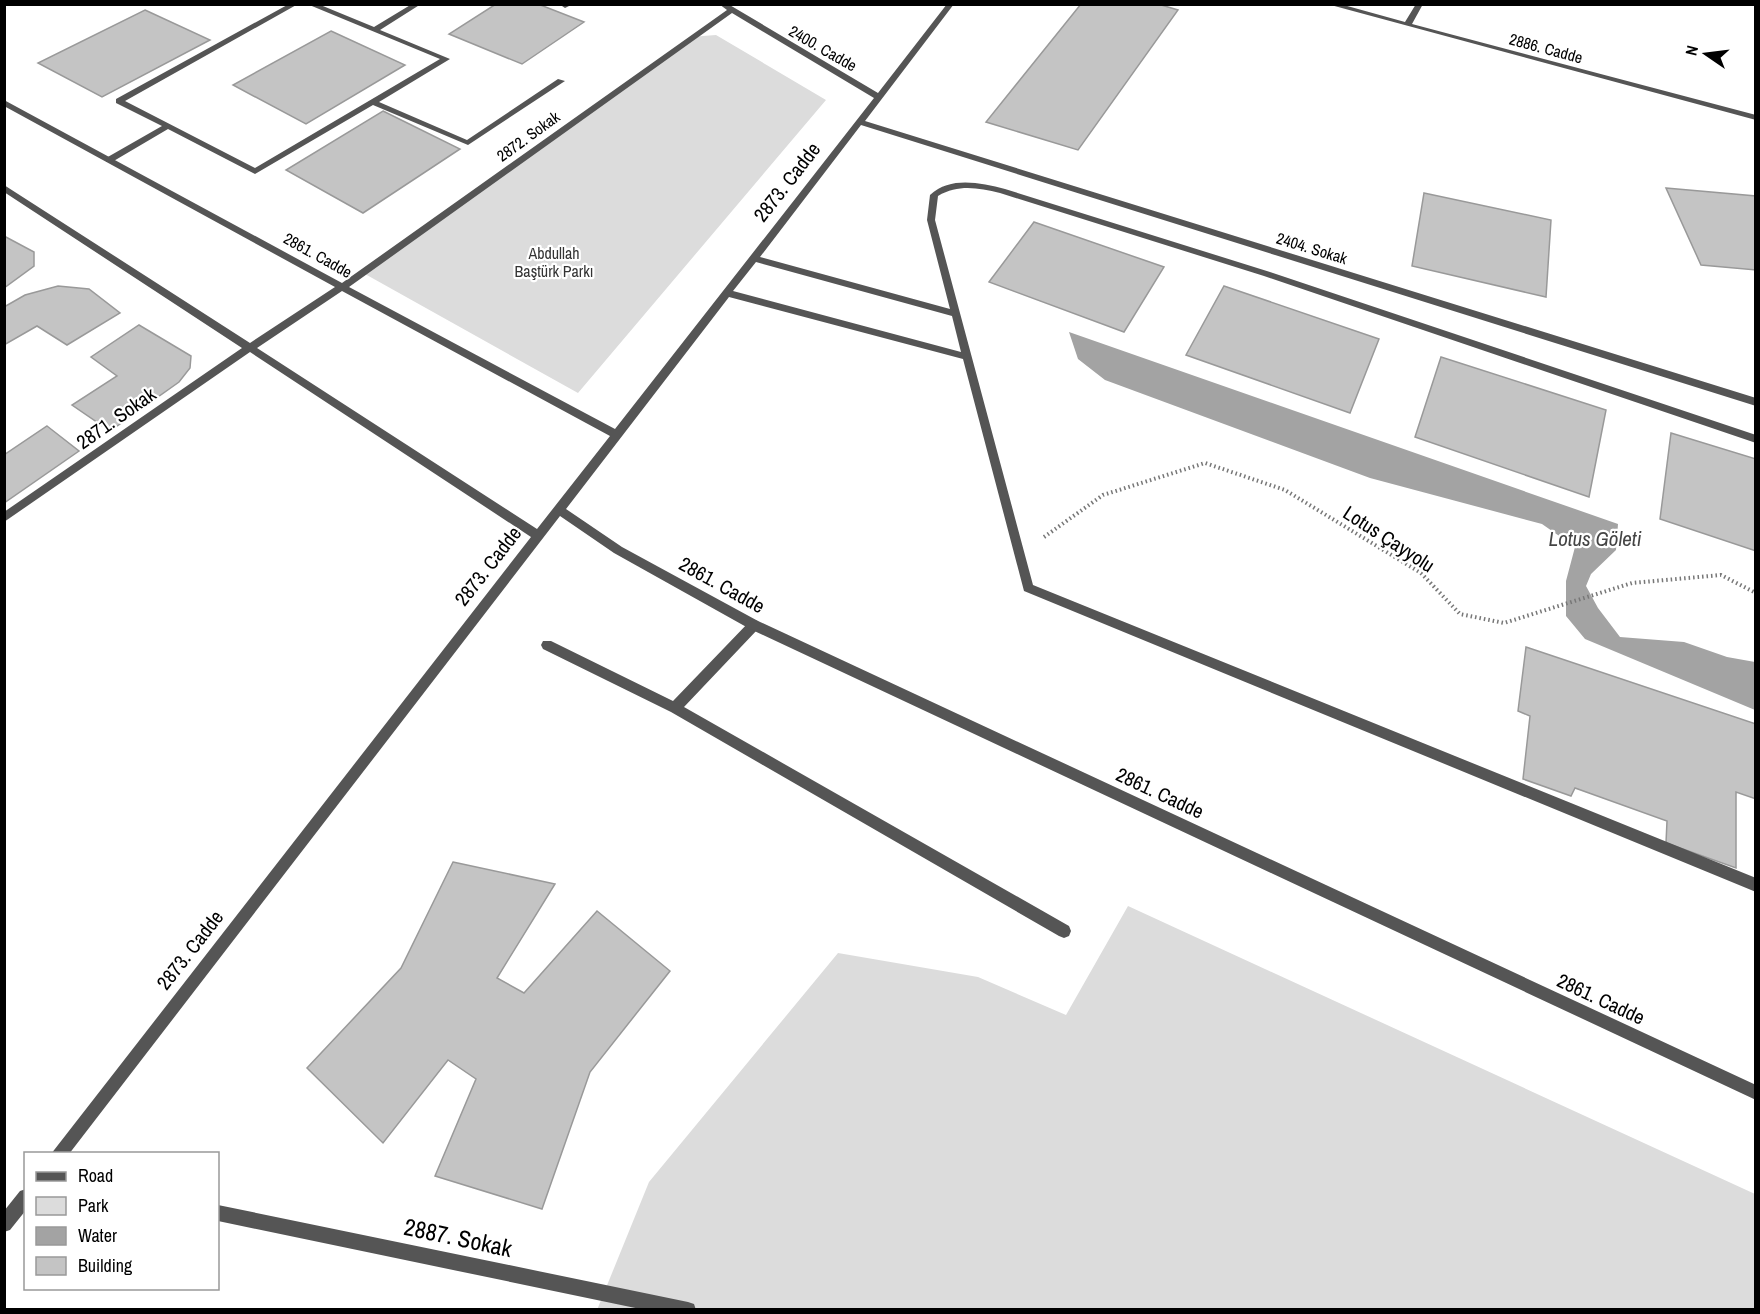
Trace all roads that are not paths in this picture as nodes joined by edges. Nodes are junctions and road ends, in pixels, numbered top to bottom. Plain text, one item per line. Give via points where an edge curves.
1 (295, 4) edge
2 (309, 4) edge
3 (418, 4) edge
4 (722, 4) edge
5 (951, 4) edge
6 (1330, 4) edge
7 (1420, 4) edge
8 (731, 10) junction
9 (1407, 25) junction
10 (374, 30) junction
11 (561, 81) dead end
12 (879, 97) junction
13 (4, 102) edge
14 (373, 102) junction
15 (1755, 118) edge
16 (860, 122) junction
17 (168, 126) junction
18 (109, 160) junction
19 (4, 188) edge
20 (754, 258) junction
21 (342, 287) junction
22 (727, 293) junction
23 (955, 314) junction
24 (249, 348) junction
25 (967, 357) junction
26 (1755, 402) edge
27 (617, 435) junction
28 (1755, 439) edge
29 (559, 510) junction
30 (4, 518) edge
31 (538, 536) junction
32 (754, 625) junction
33 (547, 645) dead end
34 (675, 708) junction
35 (1755, 885) edge
36 (1064, 931) dead end
37 (1755, 1093) edge
38 (61, 1152) edge
39 (24, 1199) edge
40 (219, 1213) edge
41 (4, 1224) edge
42 (688, 1310) edge

1 - 17 street via 119,100
2 - 10 street
3 - 10 street
4 - 8 street, 2400. Cadde
5 - 12 street, 2873. Cadde
6 - 9 street, 2886. Cadde
7 - 9 street
8 - 12 street, 2400. Cadde
8 - 21 street, 2872. Sokak
9 - 15 street, 2886. Cadde
10 - 14 street via 446,59
11 - 14 street via 468,143
12 - 16 street, 2873. Cadde
13 - 18 street, 2861. Cadde
14 - 17 street via 255,171
16 - 20 street, 2873. Cadde
16 - 26 street, 2404. Sokak
17 - 18 street
18 - 21 street, 2861. Cadde
19 - 24 street
20 - 22 street, 2873. Cadde
20 - 23 street
21 - 24 street, 2872. Sokak
21 - 27 street, 2861. Cadde
22 - 25 street
22 - 27 street, 2873. Cadde
23 - 25 street
23 - 28 street via 930,208 934,195 947,186 966,185 1002,191 1267,274
24 - 30 street, 2871. Sokak
24 - 31 street
25 - 35 street via 1028,588
27 - 29 street, 2873. Cadde
29 - 31 street, 2873. Cadde
29 - 32 street, 2861. Cadde via 618,550
31 - 38 street, 2873. Cadde
32 - 34 street
32 - 37 street, 2861. Cadde
33 - 34 street
34 - 36 street
39 - 41 street
40 - 42 street, 2887. Sokak

